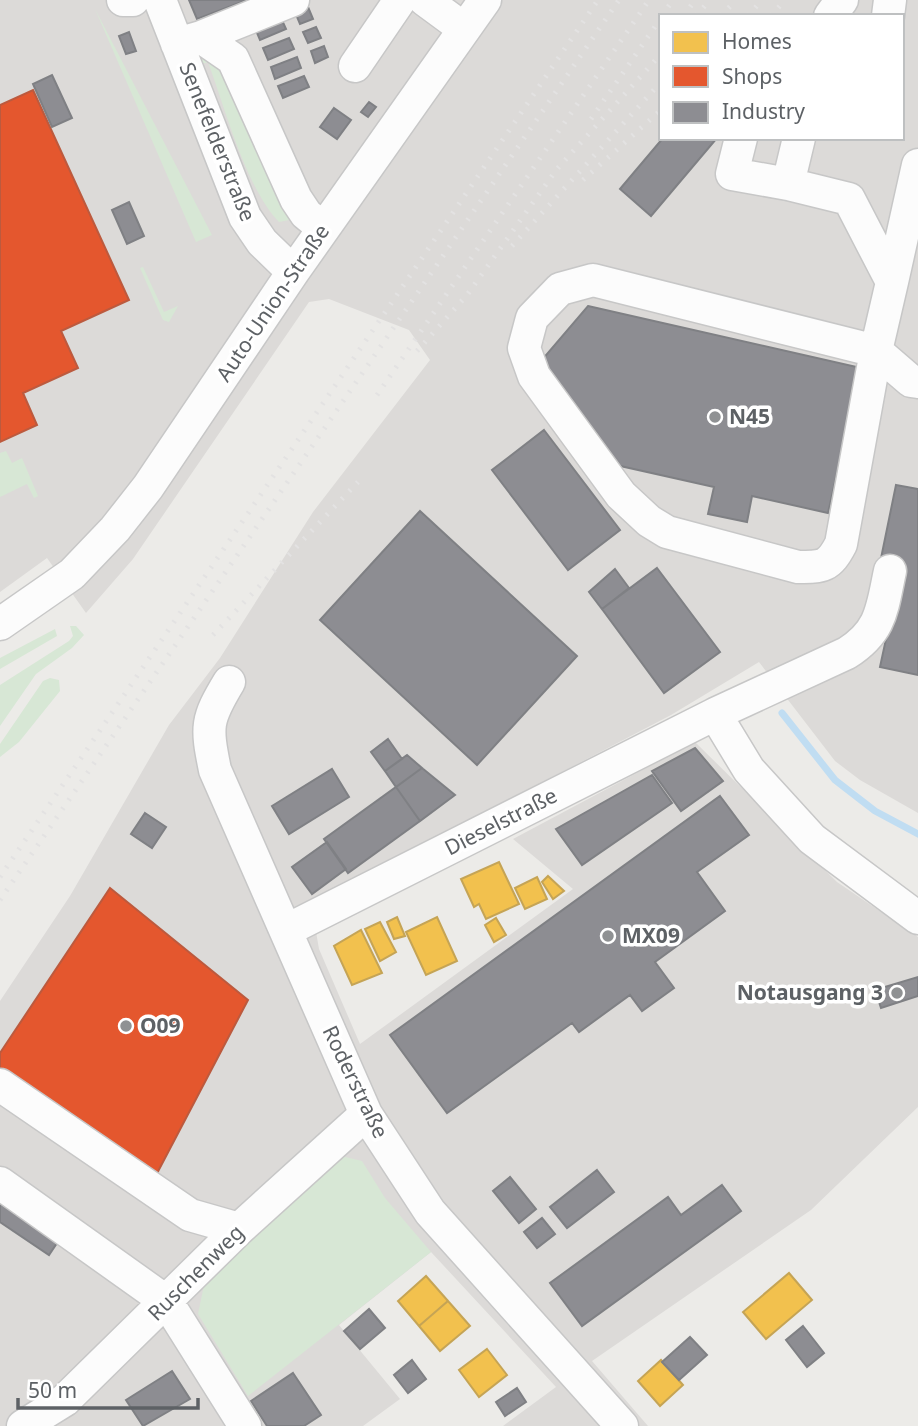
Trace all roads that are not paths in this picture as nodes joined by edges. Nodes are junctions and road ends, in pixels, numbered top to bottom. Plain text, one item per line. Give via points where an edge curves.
1 (123, 0) edge
2 (133, 0) edge
3 (160, 0) edge
4 (293, 0) edge
5 (400, 0) edge
6 (425, 0) edge
7 (485, 0) edge
8 (463, 28) junction
9 (189, 41) junction
10 (355, 66) dead end
11 (740, 140) edge
12 (799, 140) edge
13 (918, 165) edge
14 (788, 184) junction
15 (323, 228) junction
16 (293, 272) junction
17 (892, 282) junction
18 (876, 351) junction
19 (918, 382) edge
20 (890, 570) dead end
21 (0, 624) edge
22 (229, 682) dead end
23 (715, 714) junction
24 (918, 918) edge
25 (287, 930) junction
26 (0, 1085) edge
27 (366, 1114) junction
28 (0, 1183) edge
29 (239, 1229) junction
30 (167, 1302) junction
31 (60, 1413) edge
32 (23, 1426) edge
33 (245, 1426) edge
34 (622, 1426) edge

1 - 2 street
3 - 9 street, Senefelderstraße
4 - 9 street
5 - 10 street
6 - 8 street
7 - 8 street, Auto-Union-Straße
8 - 15 street, Auto-Union-Straße
9 - 15 street via 233,59 296,199
9 - 16 street, Senefelderstraße via 245,217 262,242
11 - 14 street via 732,174
12 - 14 street
13 - 17 street
14 - 17 street via 850,192
15 - 16 street, Auto-Union-Straße
16 - 21 street, Auto-Union-Straße via 148,487 94,553 48,593
17 - 18 street
18 - 18 street via 593,280 560,289 533,318 524,348 534,376 621,495 649,522 667,532 798,566 818,567 832,561 841,544
18 - 19 street
20 - 23 street, Dieselstraße via 880,614 870,636 857,647
22 - 25 street, Roderstraße via 209,713 215,770
23 - 24 street via 749,770 812,839
23 - 25 street, Dieselstraße
25 - 27 street, Roderstraße
26 - 29 street via 190,1215
27 - 29 street, Ruschenweg
27 - 34 street, Roderstraße via 430,1212
28 - 30 street
29 - 30 street, Ruschenweg
30 - 31 street, Ruschenweg
30 - 33 street
31 - 32 street, Ruschenweg

